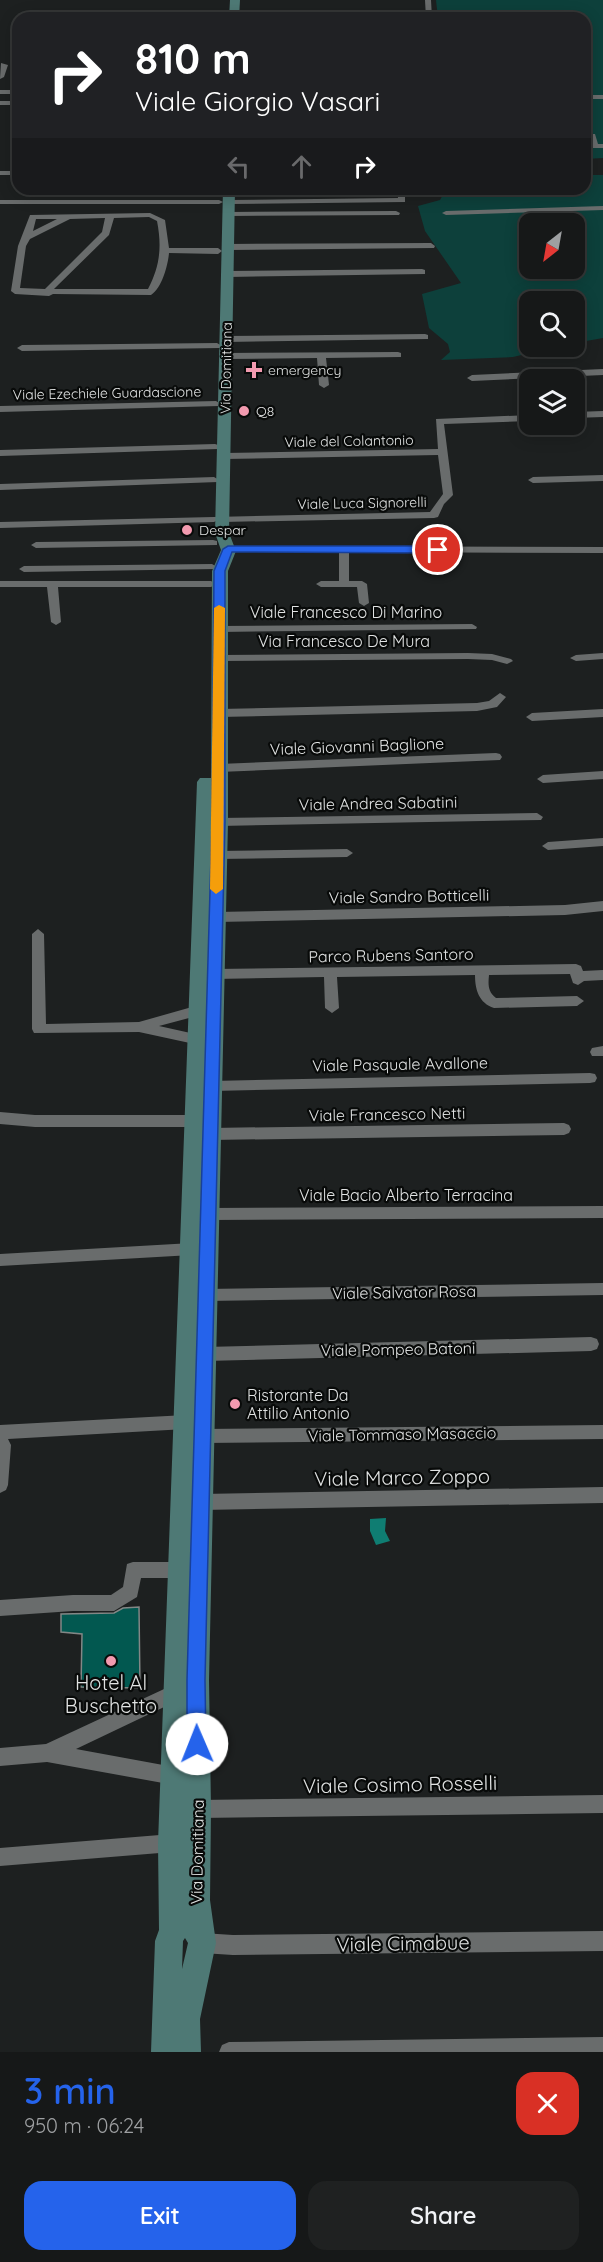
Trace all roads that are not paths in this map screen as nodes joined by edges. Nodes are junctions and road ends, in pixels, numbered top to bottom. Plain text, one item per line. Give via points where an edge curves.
1 (4, 65) dead end
2 (0, 77) edge
3 (402, 195) edge
4 (225, 199) edge
5 (0, 202) edge
6 (603, 208) edge
7 (396, 213) dead end
8 (446, 213) dead end
9 (69, 216) junction
10 (110, 216) junction
11 (27, 237) junction
12 (431, 246) dead end
13 (223, 249) junction
14 (168, 250) junction
15 (422, 272) dead end
16 (228, 274) junction
17 (49, 292) junction
18 (425, 337) dead end
19 (223, 347) junction
20 (22, 348) dead end
21 (321, 355) junction
22 (398, 355) dead end
23 (603, 372) edge
24 (472, 378) dead end
25 (324, 385) dead end
26 (216, 404) junction
27 (0, 409) edge
28 (603, 414) edge
29 (585, 415) edge
30 (519, 418) edge
31 (219, 452) junction
32 (443, 452) junction
33 (0, 453) edge
34 (603, 478) edge
35 (214, 480) junction
36 (533, 480) dead end
37 (0, 487) edge
38 (218, 519) junction
39 (0, 525) edge
40 (36, 545) dead end
41 (344, 549) junction
42 (603, 550) edge
43 (218, 555) junction
44 (24, 569) dead end
45 (0, 584) edge
46 (52, 584) junction
47 (344, 584) junction
48 (321, 585) dead end
49 (364, 603) dead end
50 (56, 622) dead end
51 (472, 627) dead end
52 (219, 629) junction
53 (603, 656) edge
54 (219, 658) junction
55 (576, 658) dead end
56 (507, 661) dead end
57 (500, 697) dead end
58 (219, 713) junction
59 (603, 713) edge
60 (532, 717) dead end
61 (496, 757) dead end
62 (219, 768) junction
63 (603, 776) edge
64 (543, 779) dead end
65 (537, 817) dead end
66 (219, 822) junction
67 (603, 842) edge
68 (549, 846) dead end
69 (347, 853) dead end
70 (217, 855) junction
71 (603, 906) edge
72 (216, 917) junction
73 (38, 934) dead end
74 (482, 971) junction
75 (330, 972) junction
76 (214, 974) junction
77 (603, 975) edge
78 (577, 1001) dead end
79 (332, 1008) dead end
80 (199, 1010) junction
81 (139, 1027) junction
82 (198, 1040) junction
83 (590, 1078) dead end
84 (212, 1086) junction
85 (0, 1118) edge
86 (203, 1128) junction
87 (564, 1129) dead end
88 (603, 1212) edge
89 (208, 1214) junction
90 (192, 1249) junction
91 (0, 1260) edge
92 (603, 1289) edge
93 (206, 1295) junction
94 (591, 1344) dead end
95 (204, 1354) junction
96 (194, 1429) junction
97 (0, 1432) edge
98 (603, 1432) edge
99 (0, 1439) edge
100 (0, 1485) edge
101 (603, 1495) edge
102 (202, 1502) junction
103 (181, 1570) junction
104 (0, 1608) edge
105 (177, 1692) junction
106 (47, 1753) junction
107 (0, 1757) edge
108 (174, 1776) junction
109 (603, 1804) edge
110 (198, 1809) junction
111 (172, 1843) junction
112 (0, 1857) edge
113 (189, 1940) junction
114 (603, 1941) edge
115 (603, 2047) edge
116 (166, 2052) edge
117 (186, 2052) edge
118 (229, 2052) edge

1 - 2 street
3 - 4 street via 402,200
4 - 5 street
4 - 7 street
4 - 13 main road, Via Domitiana
6 - 8 street
9 - 10 street
9 - 11 street
9 - 11 street via 33,217
10 - 14 street via 158,217
10 - 17 street via 106,233
11 - 17 street via 15,291
12 - 13 street
13 - 14 street
13 - 16 main road, Via Domitiana
13 - 19 main road, Via Domitiana
14 - 17 street via 151,292
15 - 16 street
16 - 19 main road, Via Domitiana
18 - 19 street
19 - 20 street
19 - 21 street
19 - 26 main road, Via Domitiana
19 - 31 main road, Via Domitiana
21 - 22 street
21 - 25 street
23 - 24 street
26 - 27 street, Viale Ezechiele Guardascione
26 - 31 main road, Via Domitiana
28 - 29 street
30 - 32 street via 439,422
31 - 32 street, Viale del Colantonio
31 - 33 street, Viale del Colantonio
31 - 35 main road, Via Domitiana
31 - 38 main road, Via Domitiana
32 - 38 street, Viale Luca Signorelli via 448,495 434,515
34 - 36 street
35 - 37 street
35 - 38 main road, Via Domitiana
38 - 39 street
38 - 43 main road, Via Domitiana via 222,533
40 - 43 street
41 - 42 street
41 - 43 street
41 - 47 street
43 - 44 street
43 - 46 street
43 - 52 main road, Via Domitiana
43 - 80 main road, Via Domitiana
45 - 46 street
46 - 50 street
47 - 48 street
47 - 49 street via 362,584
51 - 52 street, Viale Francesco Di Marino
52 - 54 main road, Via Domitiana
53 - 55 street
54 - 56 street, Via Francesco De Mura via 468,656
54 - 58 main road, Via Domitiana
57 - 58 street via 494,704 477,707
58 - 62 main road, Via Domitiana
59 - 60 street
61 - 62 street, Viale Giovanni Baglione
62 - 66 main road, Via Domitiana
63 - 64 street
65 - 66 street, Viale Andrea Sabatini
66 - 70 main road, Via Domitiana
67 - 68 street
69 - 70 street
70 - 72 main road, Via Domitiana
71 - 72 street, Viale Sandro Botticelli
72 - 76 main road, Via Domitiana
73 - 81 street via 39,1029
74 - 75 street, Parco Rubens Santoro
74 - 77 street via 576,969 580,978
74 - 78 street, Parco Rubens Santoro via 483,992 494,1003
75 - 76 street, Parco Rubens Santoro
75 - 79 street
76 - 84 main road, Via Domitiana
80 - 81 street
80 - 82 main road, Via Domitiana
81 - 82 street
82 - 86 main road, Via Domitiana
83 - 84 street, Viale Pasquale Avallone
84 - 86 main road, Via Domitiana
85 - 86 street, Viale Francesco Netti
86 - 87 street, Viale Francesco Netti
86 - 89 main road, Via Domitiana
86 - 90 main road, Via Domitiana
88 - 89 street, Viale Bacio Alberto Terracina
89 - 93 main road, Via Domitiana
90 - 91 street
90 - 96 main road, Via Domitiana
92 - 93 street, Viale Salvator Rosa
93 - 95 main road, Via Domitiana
94 - 95 street, Viale Pompeo Batoni
95 - 96 main road, Via Domitiana
96 - 97 street, Viale Tommaso Masaccio
96 - 98 street, Viale Tommaso Masaccio
96 - 102 main road, Via Domitiana
96 - 103 main road, Via Domitiana
99 - 100 street
101 - 102 street, Viale Marco Zoppo
102 - 110 main road, Via Domitiana via 196,1680
103 - 104 street via 133,1570 131,1591 114,1603
103 - 105 main road, Via Domitiana
105 - 106 street
105 - 108 main road, Via Domitiana
106 - 107 street
106 - 108 street
108 - 111 main road, Via Domitiana
109 - 110 street, Viale Cosimo Rosselli
110 - 113 main road, Via Domitiana via 196,1900
111 - 112 street
111 - 113 main road, Via Domitiana
113 - 114 street, Viale Cimabue via 233,1945
113 - 116 main road, Via Domitiana
113 - 117 main road, Via Domitiana
115 - 118 street

